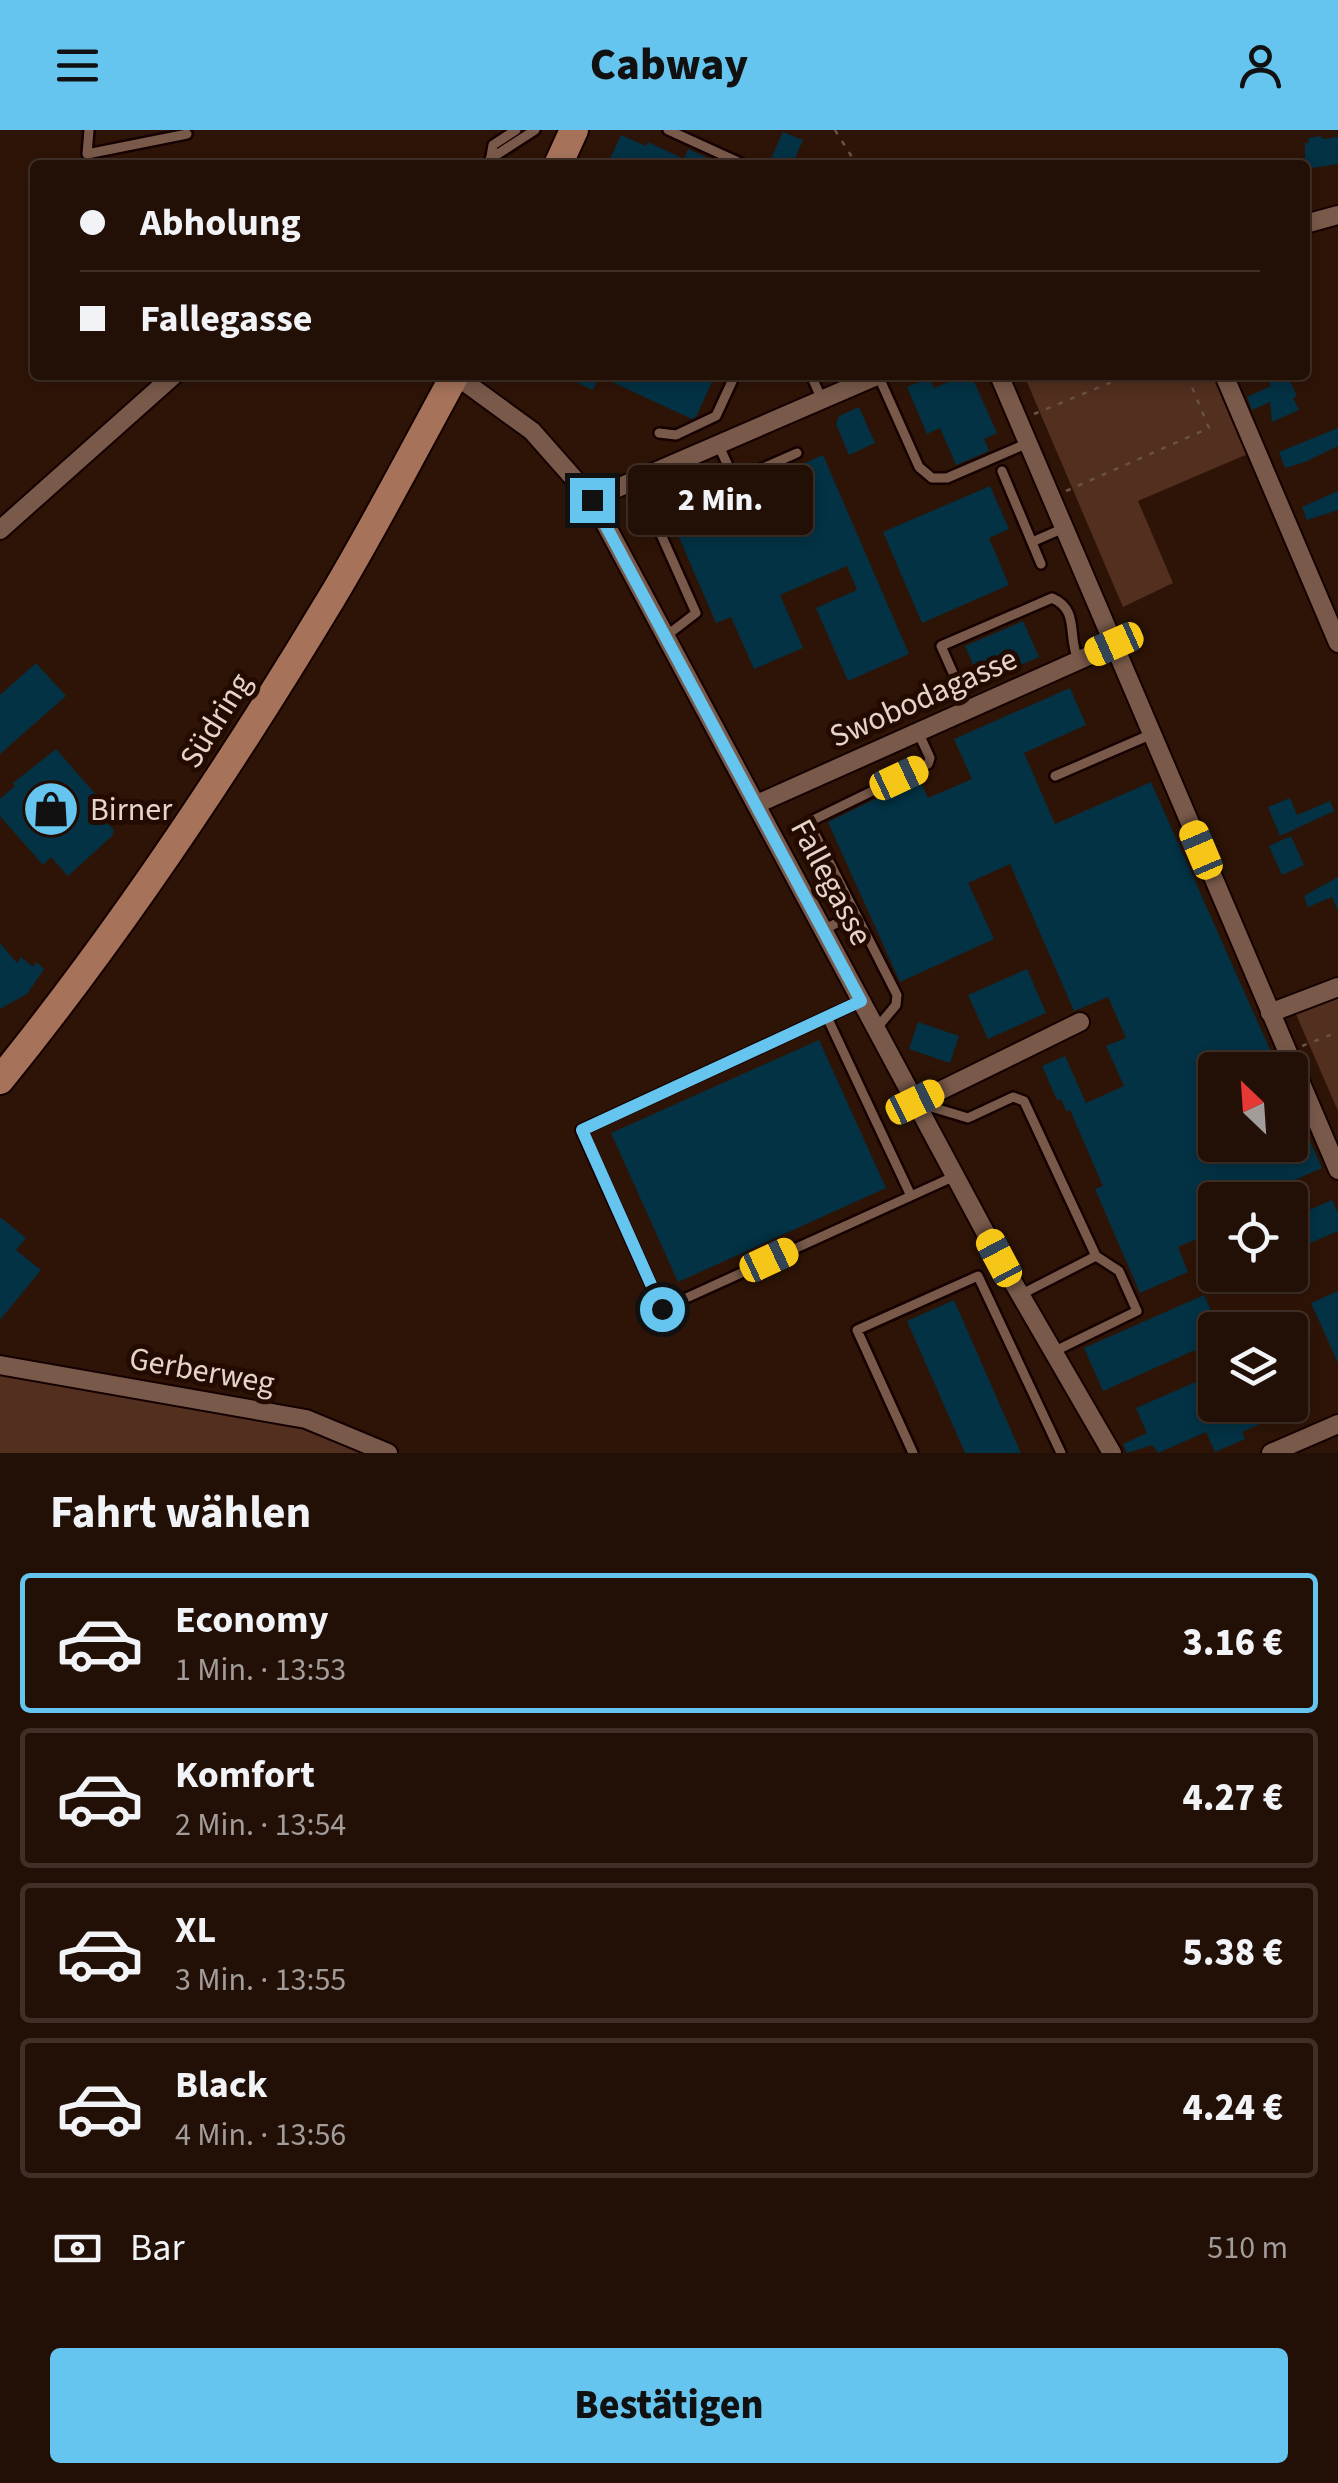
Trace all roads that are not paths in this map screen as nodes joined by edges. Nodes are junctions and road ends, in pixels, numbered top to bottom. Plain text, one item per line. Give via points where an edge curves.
1 (89, 130) edge
2 (516, 130) edge
3 (535, 130) edge
4 (574, 130) edge
5 (668, 130) edge
6 (187, 134) dead end
7 (99, 151) junction
8 (100, 160) edge
9 (490, 160) edge
10 (493, 160) edge
11 (560, 160) edge
12 (733, 160) edge
13 (1338, 215) edge
14 (1310, 223) edge
15 (168, 380) edge
16 (453, 380) edge
17 (463, 380) edge
18 (733, 380) edge
19 (813, 380) edge
20 (867, 380) edge
21 (880, 380) edge
22 (1002, 380) edge
23 (1226, 380) edge
24 (822, 400) junction
25 (659, 433) dead end
26 (1028, 443) junction
27 (718, 444) junction
28 (797, 453) dead end
29 (1002, 470) dead end
30 (734, 481) junction
31 (592, 500) junction
32 (1064, 528) junction
33 (0, 530) edge
34 (1032, 542) junction
35 (1041, 564) dead end
36 (666, 636) junction
37 (1338, 643) edge
38 (1114, 644) junction
39 (1078, 660) junction
40 (969, 709) junction
41 (918, 732) junction
42 (1152, 734) junction
43 (1055, 776) dead end
44 (756, 804) junction
45 (855, 914) junction
46 (823, 930) junction
47 (1338, 987) edge
48 (861, 1001) junction
49 (1270, 1013) junction
50 (827, 1017) junction
51 (1080, 1022) dead end
52 (876, 1029) junction
53 (0, 1080) edge
54 (915, 1102) junction
55 (1338, 1170) edge
56 (955, 1176) junction
57 (911, 1196) junction
58 (1096, 1256) junction
59 (1020, 1294) junction
60 (1054, 1352) junction
61 (0, 1365) edge
62 (1338, 1424) edge
63 (388, 1453) edge
64 (913, 1453) edge
65 (1061, 1453) edge
66 (1112, 1453) edge
67 (1271, 1453) edge

1 - 7 lane via 87,154
2 - 9 lane via 493,145
3 - 10 lane
4 - 11 main road
5 - 12 lane
6 - 7 lane
7 - 8 lane
13 - 14 street
15 - 33 street
16 - 53 main road, Südring via 336,592 206,800
17 - 31 street, Fallegasse via 532,431
18 - 25 lane via 716,416 676,435
19 - 24 lane
20 - 24 street
21 - 26 lane via 919,467 932,478 948,478
22 - 26 street
23 - 37 street
24 - 27 street
26 - 32 street
27 - 30 lane
27 - 31 street
28 - 30 lane
29 - 34 lane
30 - 36 lane via 656,518 696,613
31 - 36 street, Fallegasse
32 - 34 lane
32 - 38 street
34 - 35 lane
36 - 44 street, Fallegasse
38 - 39 street, Swobodagasse
38 - 42 street
39 - 40 street, Swobodagasse
39 - 40 lane via 1071,616 1052,598 941,646
40 - 41 street, Swobodagasse
41 - 44 street, Swobodagasse
41 - 45 lane via 928,764 809,822
42 - 43 lane
42 - 49 street
44 - 46 street, Fallegasse
45 - 46 lane
45 - 52 lane via 898,1000
46 - 48 street, Fallegasse
47 - 49 street
48 - 50 lane
48 - 52 street, Fallegasse
49 - 55 street
50 - 57 lane
50 - 57 lane via 582,1130 662,1309
51 - 54 street
52 - 54 street, Fallegasse
54 - 56 street, Fallegasse
54 - 58 lane via 968,1118 1014,1098 1024,1101
56 - 57 lane
56 - 59 street, Fallegasse
58 - 59 lane
58 - 60 lane via 1119,1271 1137,1310
59 - 60 street, Fallegasse
60 - 66 street, Fallegasse
61 - 63 street, Gerberweg via 306,1419
62 - 67 street
64 - 65 lane via 858,1330 978,1276

